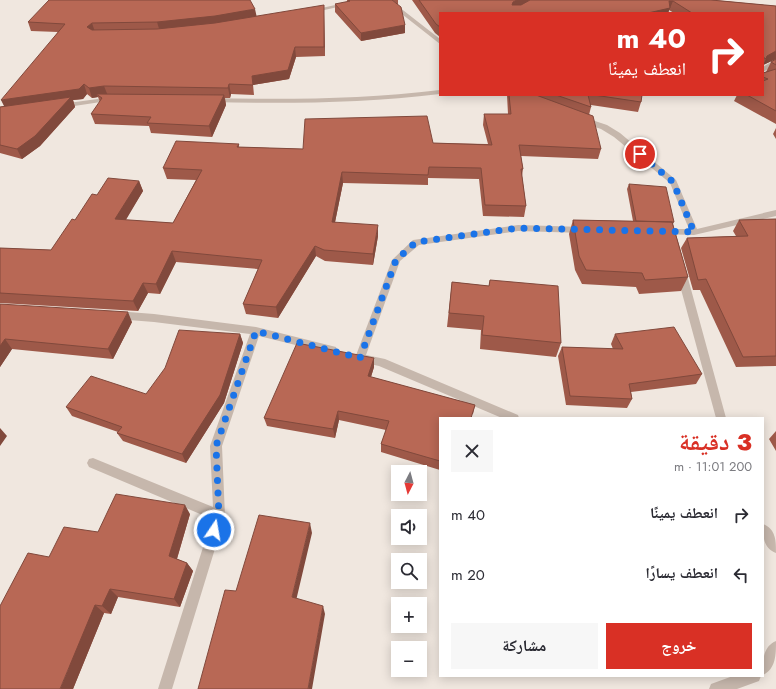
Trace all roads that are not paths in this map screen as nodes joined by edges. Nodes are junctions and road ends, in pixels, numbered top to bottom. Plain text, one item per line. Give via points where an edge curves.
1 (366, 0) edge
2 (386, 0) edge
3 (303, 12) edge
4 (439, 42) edge
5 (776, 62) edge
6 (764, 69) edge
7 (439, 92) edge
8 (123, 99) edge
9 (201, 100) edge
10 (53, 107) edge
11 (574, 116) edge
12 (776, 213) edge
13 (594, 230) edge
14 (655, 232) edge
15 (694, 232) junction
16 (679, 264) edge
17 (108, 315) edge
18 (256, 331) junction
19 (353, 356) junction
20 (512, 417) edge
21 (721, 417) edge
22 (93, 463) dead end
23 (219, 516) junction
24 (764, 531) edge
25 (776, 547) edge
26 (776, 648) edge
27 (764, 666) edge
28 (751, 677) edge
29 (165, 689) edge
30 (716, 689) edge

1 - 3 street
2 - 4 street
5 - 6 street
7 - 9 street via 411,96 280,102
8 - 10 street
11 - 15 street via 618,135 673,182
12 - 15 street
13 - 19 street via 518,228 416,242 396,260
14 - 15 street via 672,237
16 - 21 street
17 - 18 street
18 - 19 street
18 - 23 street via 216,446
19 - 20 street via 381,362
22 - 23 street
23 - 29 street
24 - 25 street
26 - 27 street
28 - 30 street

